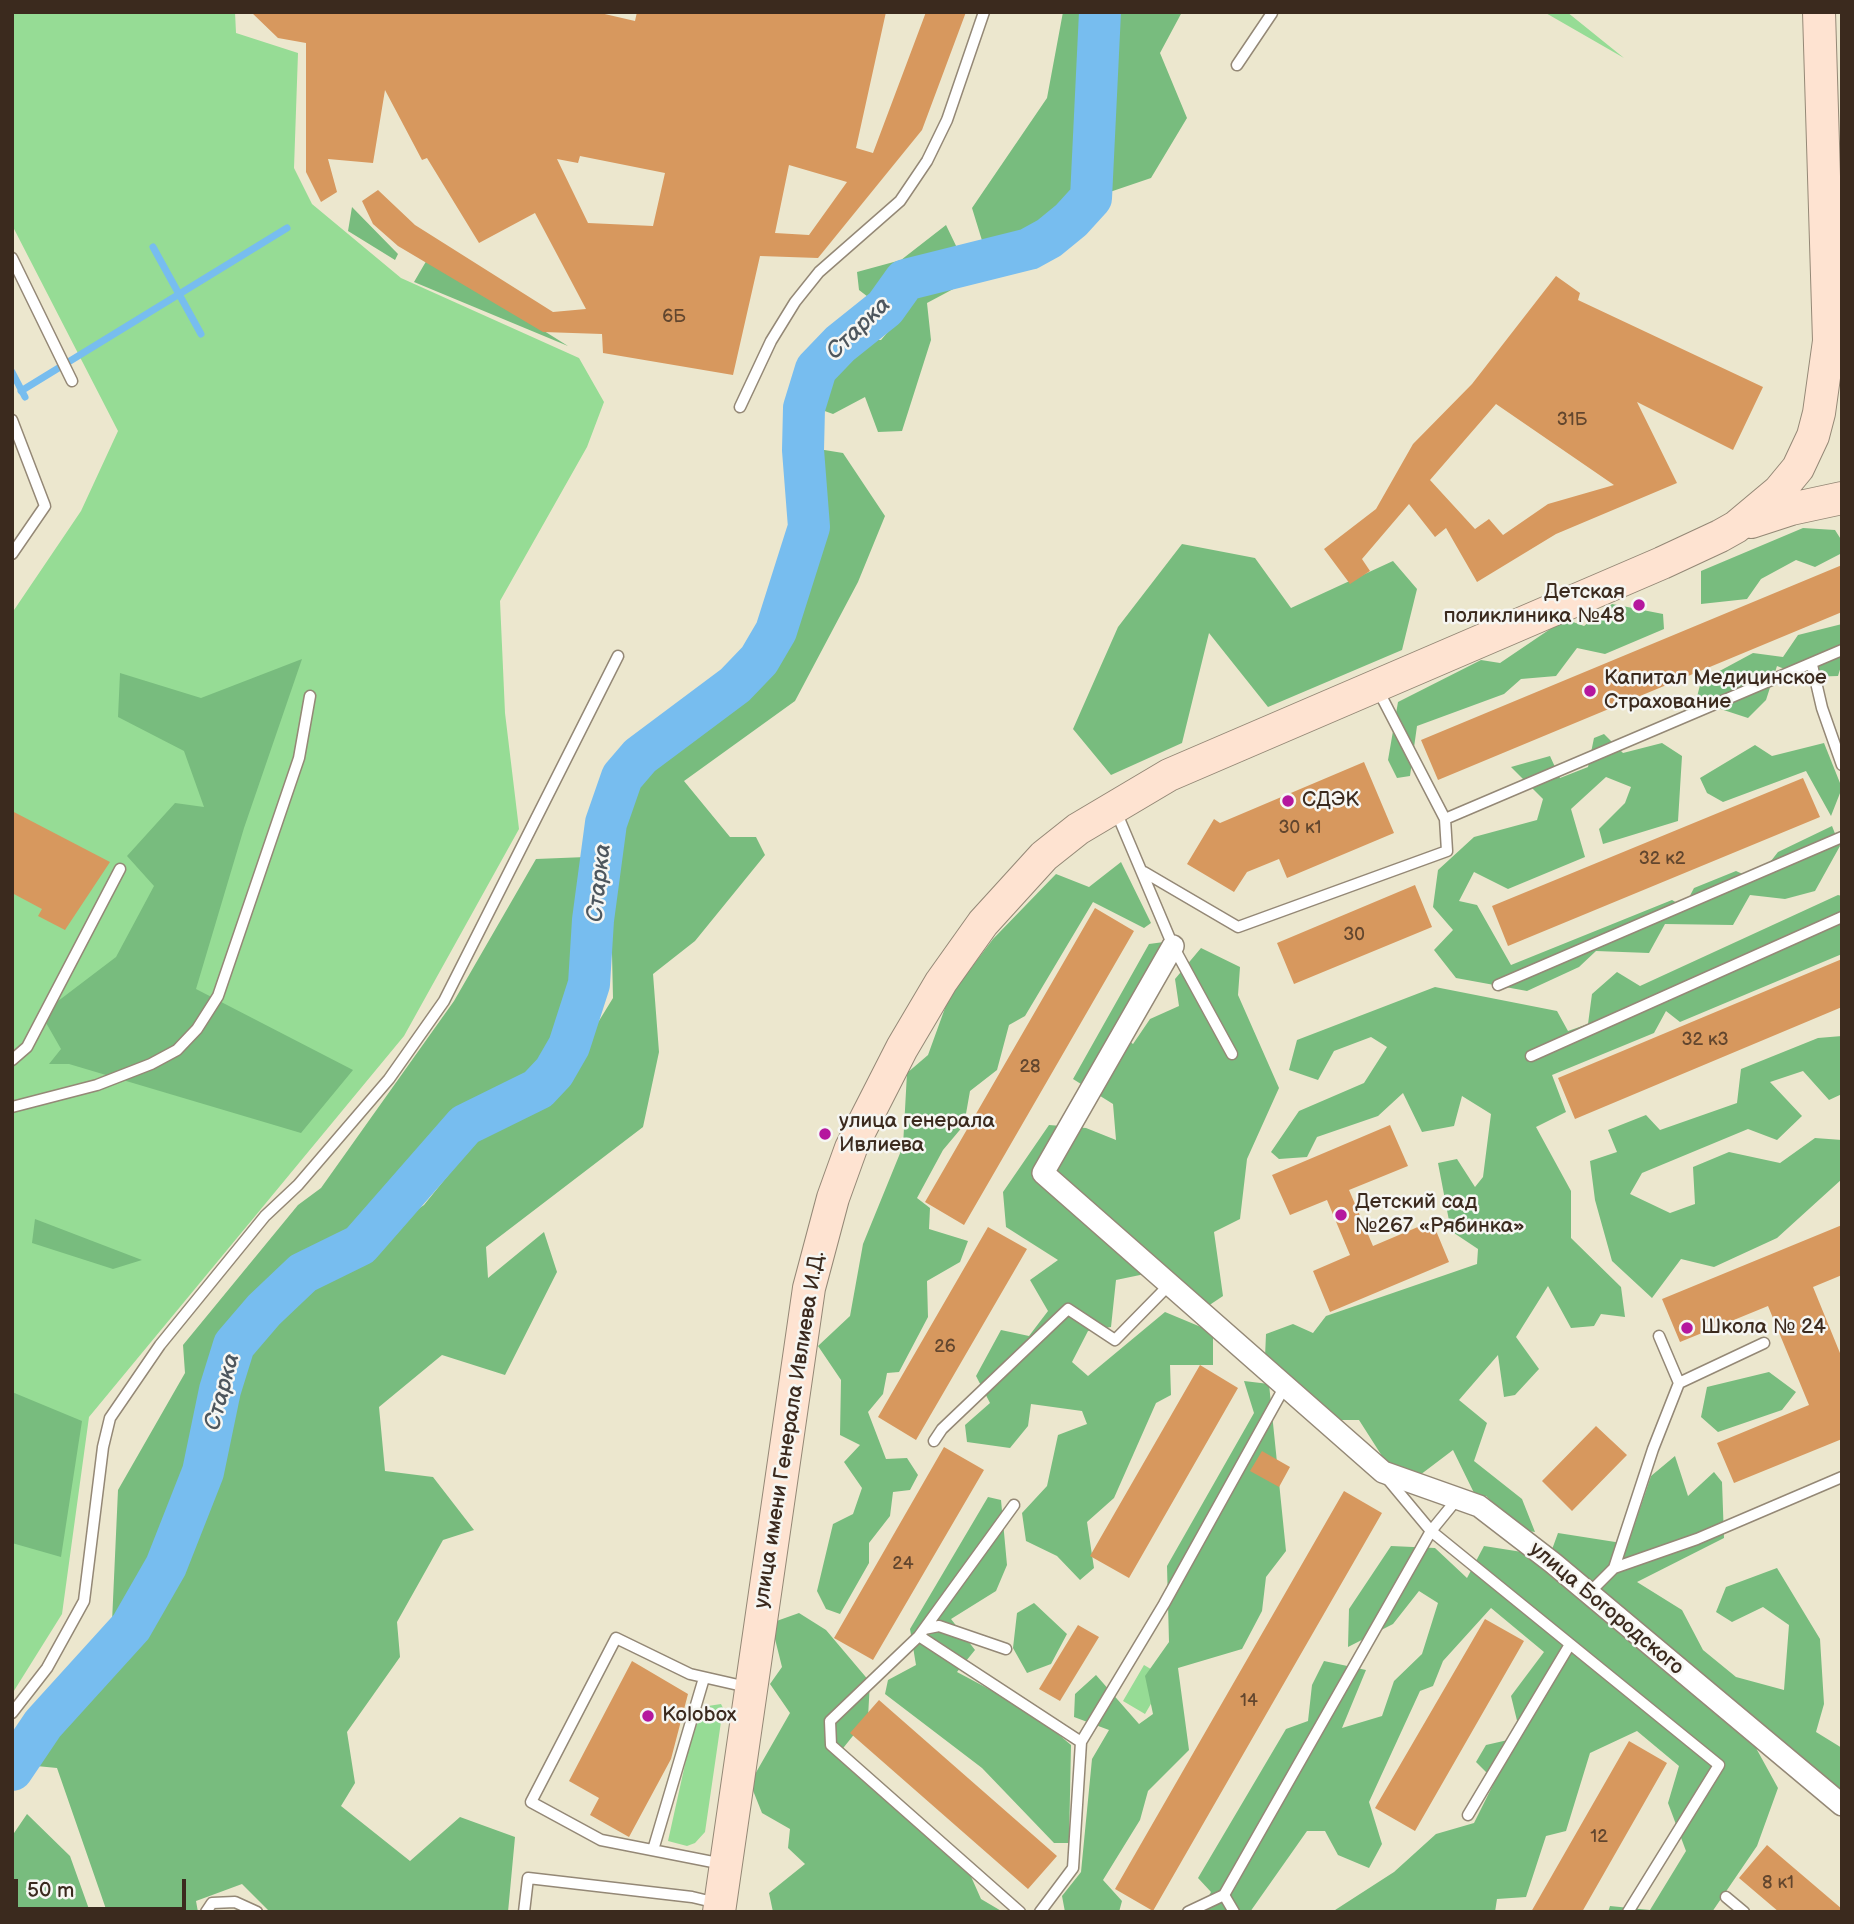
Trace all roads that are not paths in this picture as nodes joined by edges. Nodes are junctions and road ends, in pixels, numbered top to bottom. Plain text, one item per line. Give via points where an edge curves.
1 (984, 12) edge
2 (1819, 12) edge
3 (1272, 13) edge
4 (1237, 65) dead end
5 (12, 258) edge
6 (1829, 341) junction
7 (1842, 376) edge
8 (72, 381) dead end
9 (740, 407) dead end
10 (12, 420) edge
11 (1842, 498) edge
12 (1736, 527) junction
13 (12, 554) edge
14 (1842, 650) edge
15 (618, 656) dead end
16 (1812, 665) junction
17 (1375, 685) junction
18 (310, 696) dead end
19 (1842, 765) edge
20 (1114, 807) junction
21 (1445, 818) junction
22 (1842, 837) edge
23 (120, 869) dead end
24 (1144, 872) junction
25 (1842, 917) edge
26 (1173, 946) junction
27 (1498, 985) dead end
28 (1232, 1054) dead end
29 (1531, 1056) dead end
30 (12, 1060) edge
31 (12, 1107) edge
32 (1168, 1286) junction
33 (1659, 1336) dead end
34 (1764, 1343) dead end
35 (1679, 1383) junction
36 (1285, 1386) junction
37 (934, 1441) dead end
38 (1382, 1472) junction
39 (1842, 1476) edge
40 (1458, 1498) junction
41 (1014, 1505) dead end
42 (1431, 1531) junction
43 (1614, 1568) junction
44 (1589, 1593) junction
45 (921, 1633) junction
46 (1569, 1646) junction
47 (1006, 1649) dead end
48 (704, 1678) junction
49 (750, 1687) junction
50 (12, 1713) edge
51 (1081, 1742) junction
52 (1842, 1805) edge
53 (1468, 1815) dead end
54 (653, 1850) junction
55 (725, 1864) junction
56 (1224, 1895) junction
57 (1726, 1897) dead end
58 (719, 1908) edge
59 (206, 1912) edge
60 (257, 1912) edge
61 (524, 1912) edge
62 (1020, 1912) edge
63 (1040, 1912) edge
64 (1188, 1912) edge
65 (1234, 1912) edge
66 (1628, 1912) edge
67 (1744, 1912) edge

1 - 9 lane via 947,120 927,161 900,201 819,272 795,302
2 - 6 street, улица имени Генерала Ивлиева И.Д.
3 - 4 lane
5 - 8 lane
6 - 7 street
6 - 12 street, улица имени Генерала Ивлиева И.Д. via 1819,413 1798,468 1779,491
10 - 13 lane via 45,506
11 - 12 street
12 - 17 street, улица имени Генерала Ивлиева И.Д. via 1662,564
14 - 16 lane
15 - 50 lane via 444,1001 389,1079 298,1185 265,1216 160,1345 110,1418 83,1601 47,1668
16 - 19 lane
16 - 21 lane
17 - 20 street, улица имени Генерала Ивлиева И.Д. via 1169,775
17 - 21 lane
18 - 31 lane via 286,798 218,996 197,1029 177,1050 151,1064 97,1085
20 - 24 lane
20 - 49 street, улица имени Генерала Ивлиева И.Д. via 1044,856 983,923 902,1048 851,1148 809,1288
21 - 24 lane via 1447,851 1238,928
22 - 27 lane
23 - 30 lane via 27,1047
24 - 26 lane
25 - 29 lane
26 - 28 lane
26 - 32 street, улица Богородского via 1043,1173
32 - 36 street, улица Богородского
32 - 37 lane via 1115,1340 1068,1309
33 - 35 lane
34 - 35 lane
35 - 43 lane
36 - 38 street, улица Богородского
36 - 51 lane
38 - 40 street, улица Богородского
38 - 42 lane
39 - 43 lane via 1697,1539
40 - 42 lane
40 - 44 street, улица Богородского via 1479,1506
41 - 45 lane
42 - 46 lane
42 - 56 lane
43 - 44 lane
44 - 52 street, улица Богородского
45 - 47 lane via 939,1626
45 - 51 lane
45 - 62 lane via 830,1721 831,1745
46 - 53 lane
46 - 66 lane via 1719,1765
48 - 49 lane
48 - 54 lane
48 - 54 lane via 616,1638 531,1802 601,1840
49 - 55 street, улица имени Генерала Ивлиева И.Д.
51 - 63 lane via 1073,1868
54 - 55 lane
55 - 58 street, улица имени Генерала Ивлиева И.Д.
56 - 64 lane
56 - 65 lane
57 - 67 lane
58 - 61 lane via 692,1897 528,1878
59 - 60 lane via 212,1902 235,1902

